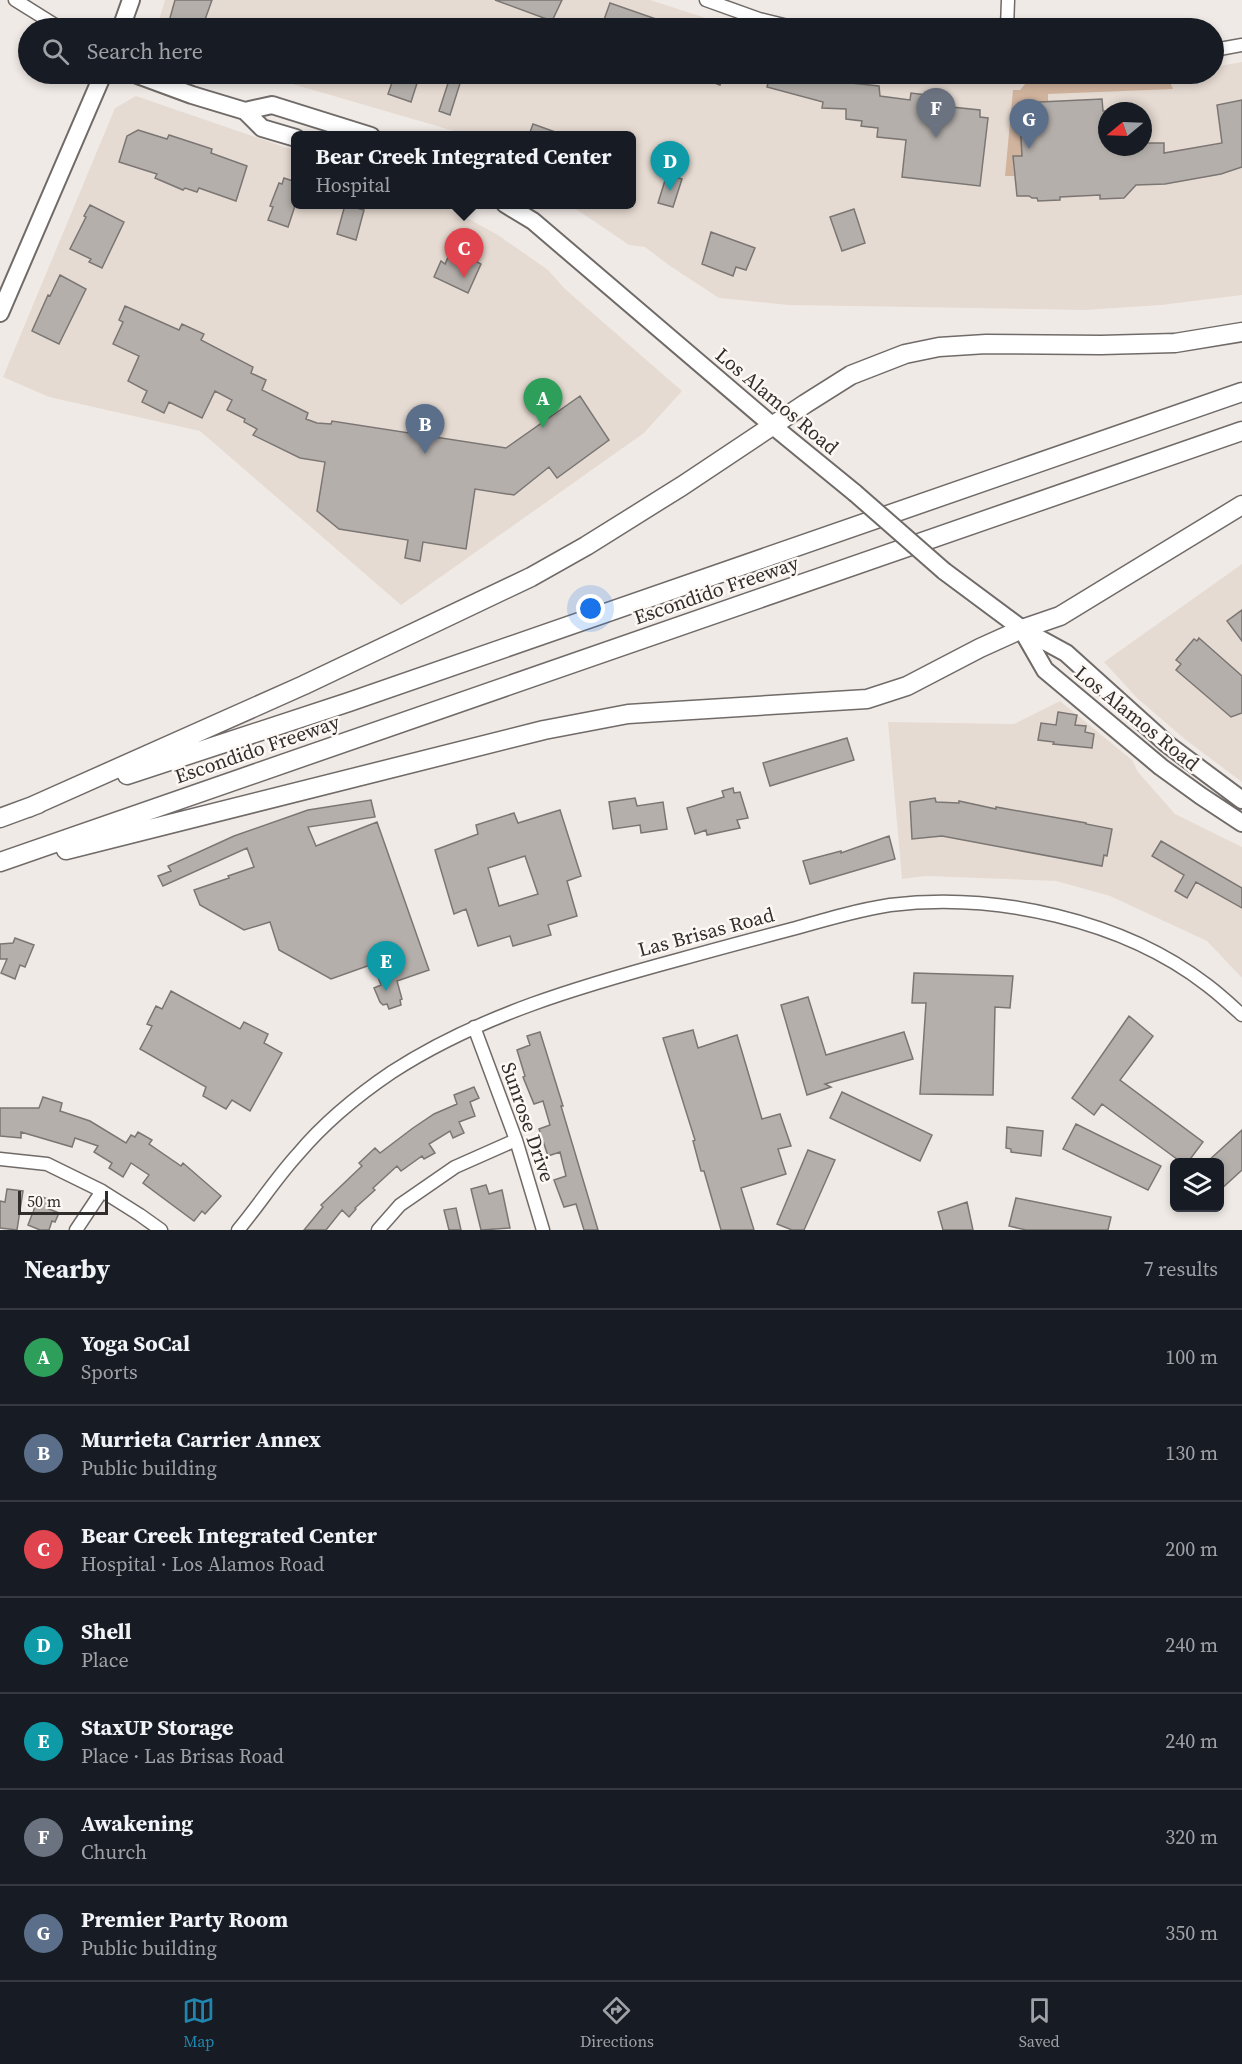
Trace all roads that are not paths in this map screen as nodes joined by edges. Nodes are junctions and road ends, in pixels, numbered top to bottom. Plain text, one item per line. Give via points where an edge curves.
1 (15, 0) edge
2 (131, 0) edge
3 (706, 0) edge
4 (1008, 0) edge
5 (44, 18) edge
6 (125, 18) edge
7 (756, 18) edge
8 (1007, 18) edge
9 (1242, 45) edge
10 (1224, 48) edge
11 (99, 84) edge
12 (162, 84) edge
13 (245, 111) junction
14 (359, 131) edge
15 (291, 137) edge
16 (513, 209) edge
17 (0, 314) edge
18 (1242, 332) edge
19 (1242, 392) edge
20 (773, 426) junction
21 (1242, 431) edge
22 (1242, 505) edge
23 (1022, 629) junction
24 (1174, 776) junction
25 (1242, 801) edge
26 (28, 808) junction
27 (0, 818) edge
28 (1242, 823) edge
29 (0, 864) edge
30 (1242, 1015) edge
31 (474, 1027) junction
32 (516, 1140) junction
33 (0, 1158) edge
34 (102, 1191) junction
35 (76, 1230) edge
36 (161, 1230) edge
37 (238, 1230) edge
38 (378, 1230) edge
39 (543, 1230) edge

1 - 5 street
2 - 6 main road
3 - 7 street
4 - 8 street
9 - 10 street
11 - 17 main road
12 - 13 main road
13 - 14 main road via 272,105
13 - 15 main road via 262,128
16 - 20 main road, Los Alamos Road via 533,221
18 - 20 highway via 1175,343 986,344 916,351 851,375
19 - 26 highway, Escondido Freeway via 360,698
20 - 23 main road, Los Alamos Road, bridge via 944,571
20 - 26 highway via 531,577
21 - 29 highway, Escondido Freeway
22 - 23 highway via 1060,616
23 - 24 main road, Los Alamos Road via 1045,670
23 - 25 main road, Los Alamos Road via 1066,653 1167,744
23 - 29 highway via 907,686 867,699 593,719
24 - 25 main road via 1180,768 1231,802
24 - 28 main road, Los Alamos Road
26 - 27 highway, Escondido Freeway
30 - 31 street, Las Brisas Road via 1206,984 1117,936 1026,908 943,902 891,905 847,914 644,969 511,1010
31 - 32 street, Sunrose Drive
31 - 37 street, Las Brisas Road via 391,1073 328,1124 297,1154
32 - 38 street via 455,1167 400,1205
32 - 39 street, Sunrose Drive
33 - 34 street via 47,1164
34 - 35 street
34 - 36 street

